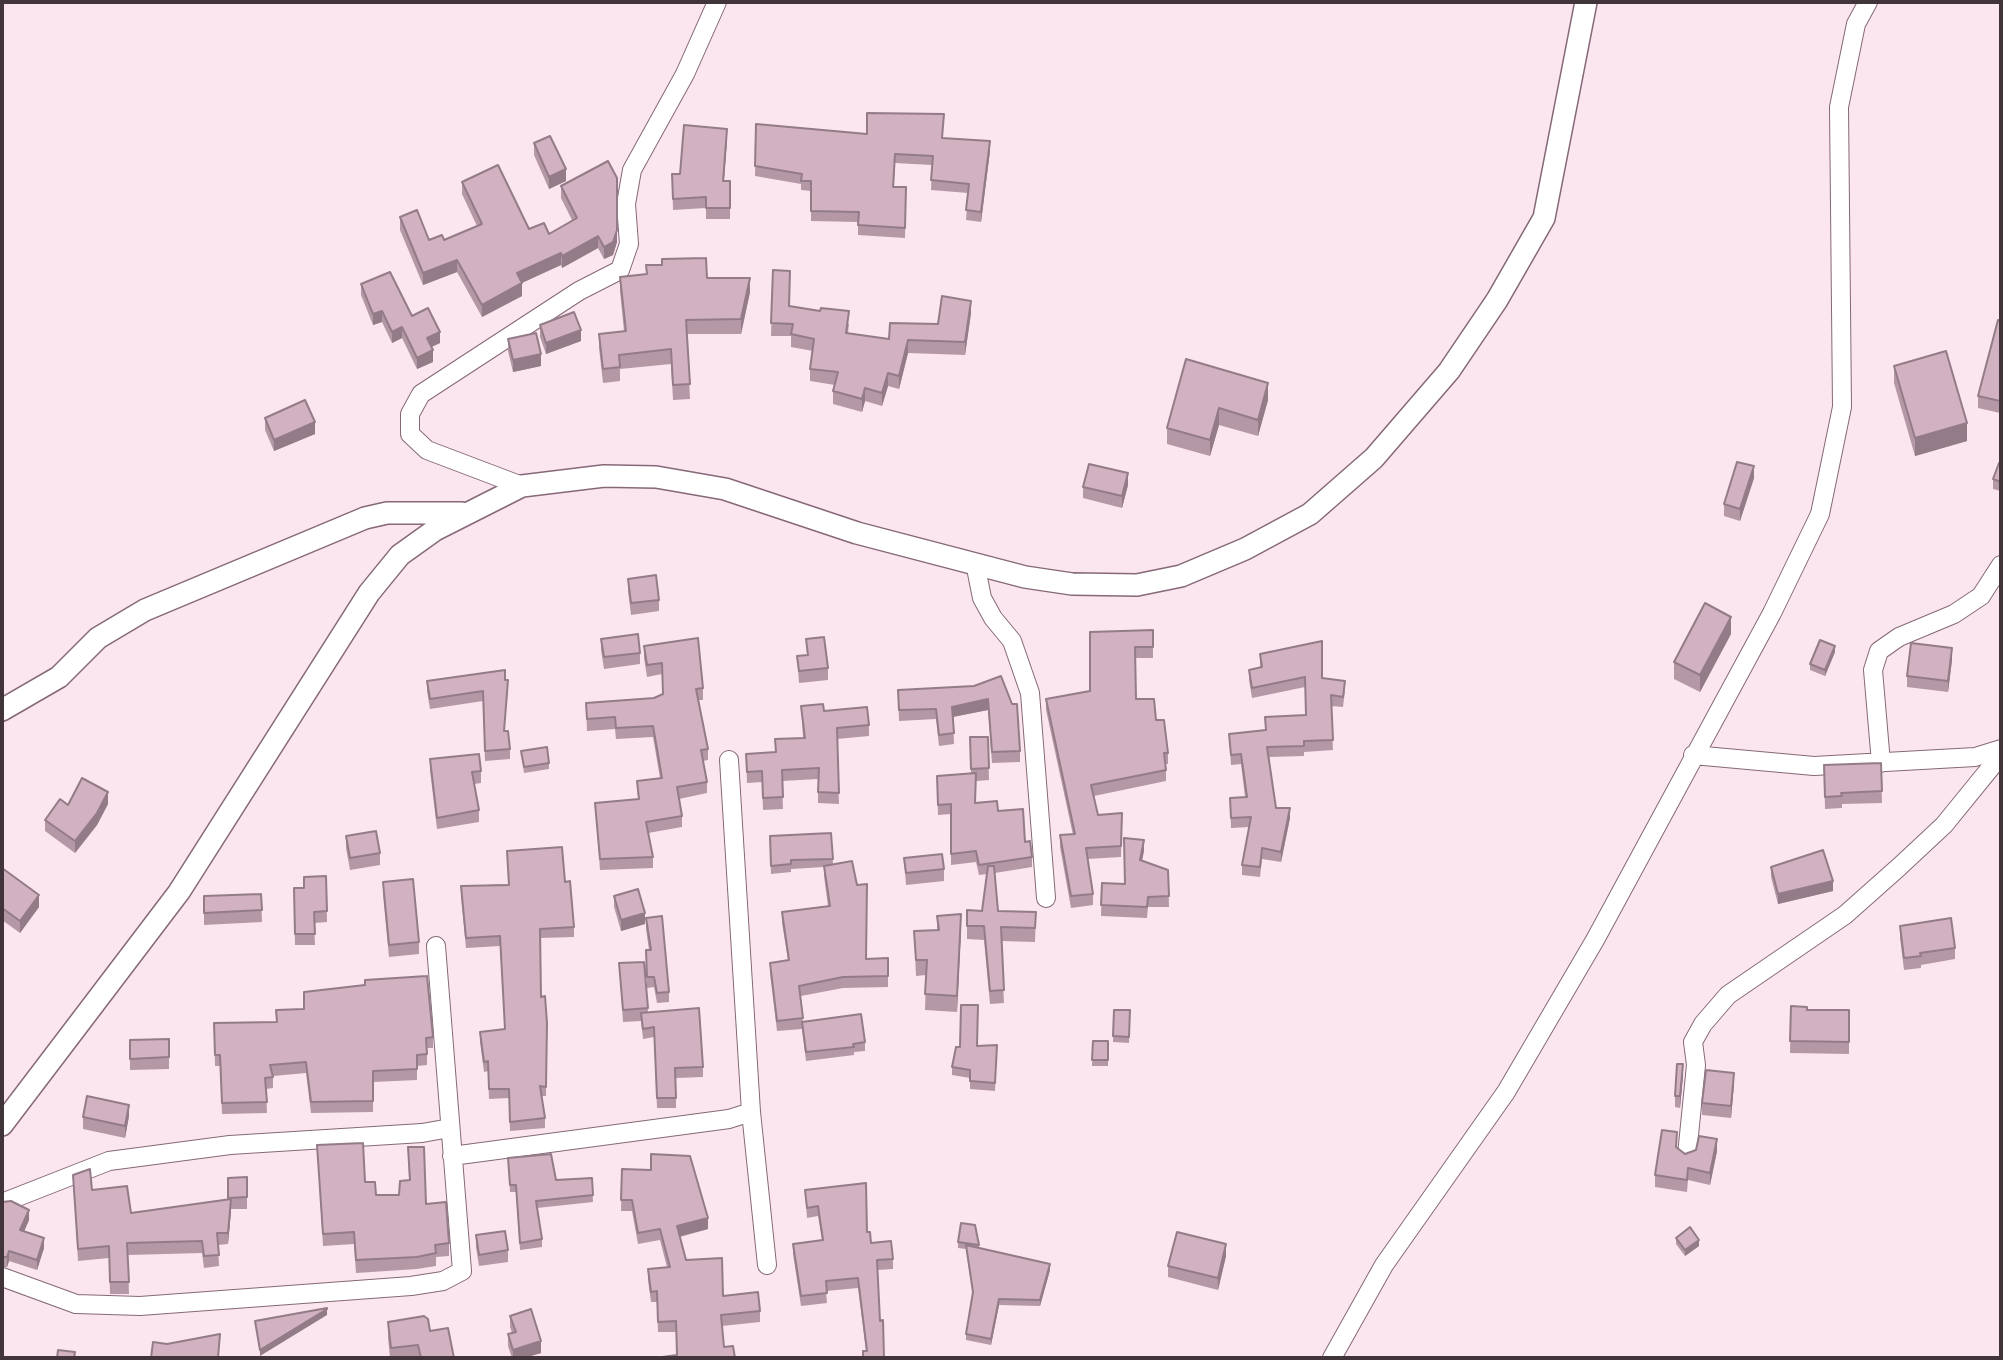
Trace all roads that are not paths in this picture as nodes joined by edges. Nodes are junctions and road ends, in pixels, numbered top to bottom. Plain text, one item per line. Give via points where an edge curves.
1 (717, 2) edge
2 (1586, 2) edge
3 (1868, 2) edge
4 (522, 486) junction
5 (468, 513) junction
6 (975, 563) junction
7 (2001, 565) edge
8 (2, 710) edge
9 (2001, 749) edge
10 (1693, 755) junction
11 (2001, 755) edge
12 (729, 760) dead end
13 (1881, 763) junction
14 (1046, 898) dead end
15 (436, 946) dead end
16 (751, 1112) junction
17 (2, 1125) edge
18 (450, 1128) junction
19 (1687, 1155) edge
20 (452, 1156) junction
21 (2, 1203) edge
22 (767, 1265) dead end
23 (2, 1277) edge
24 (1332, 1358) edge

1 - 4 street via 685,74 632,170 626,204 629,244 620,270 579,291 421,394 410,414 410,434 427,450
2 - 6 street via 1544,218 1449,371 1374,458 1310,514 1181,576 1137,585 1072,584
3 - 10 street via 1856,24 1839,107 1842,407 1820,514 1772,613
4 - 5 street
4 - 6 street via 604,476 656,477 725,489 857,533
5 - 8 street via 387,513 365,519 145,610 98,638 59,677
5 - 17 street via 400,555 369,593 179,892
6 - 14 street via 982,598 1012,641 1030,693
7 - 13 street via 1981,596 1879,651 1873,670
9 - 13 street via 1975,757
10 - 13 street via 1814,766
10 - 24 street via 1595,940 1506,1092 1384,1265
11 - 19 street via 1944,825 1899,867 1845,915 1728,995 1703,1024 1693,1042 1696,1065
12 - 16 street
15 - 18 street
16 - 20 street via 729,1119
16 - 22 street
18 - 20 street
18 - 21 street via 230,1145 108,1161
20 - 23 street via 461,1271 443,1281 140,1306 76,1304

